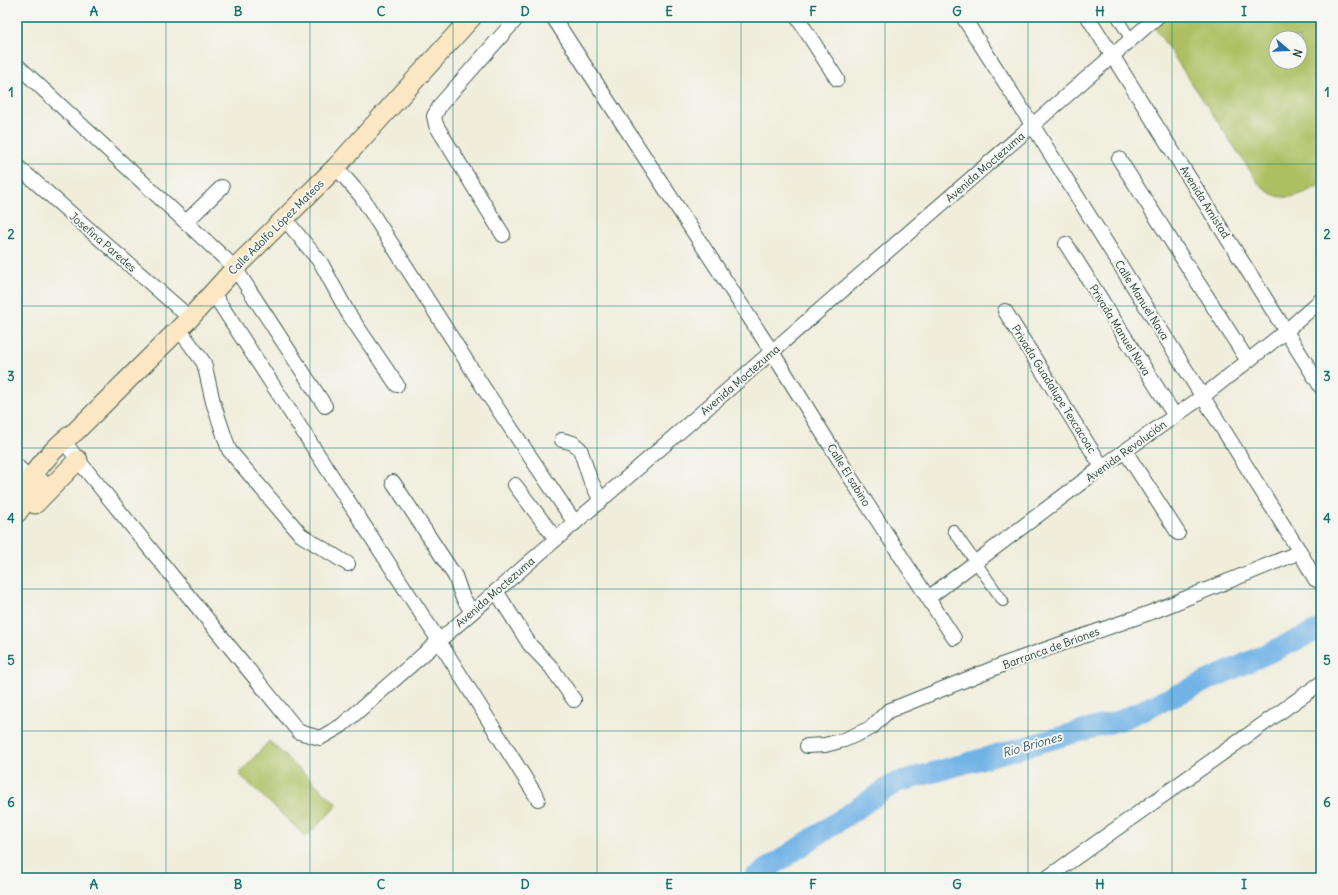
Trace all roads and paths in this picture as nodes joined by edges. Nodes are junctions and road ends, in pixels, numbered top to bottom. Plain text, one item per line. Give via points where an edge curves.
1 (472, 17) edge
2 (518, 17) edge
3 (553, 17) edge
4 (797, 17) edge
5 (963, 17) edge
6 (1088, 17) edge
7 (1117, 17) edge
8 (1157, 17) edge
9 (1131, 40) junction
10 (1112, 56) junction
11 (17, 65) edge
12 (837, 79) dead end
13 (1033, 126) junction
14 (1119, 159) dead end
15 (17, 166) edge
16 (336, 167) junction
17 (222, 186) dead end
18 (285, 219) junction
19 (186, 222) junction
20 (503, 235) dead end
21 (1066, 244) dead end
22 (235, 268) junction
23 (213, 293) junction
24 (1321, 300) edge
25 (1005, 311) dead end
26 (184, 323) junction
27 (1286, 331) junction
28 (772, 352) junction
29 (1248, 361) junction
30 (397, 385) dead end
31 (1321, 388) edge
32 (1202, 397) junction
33 (325, 406) dead end
34 (1175, 416) junction
35 (562, 440) dead end
36 (71, 444) junction
37 (1125, 451) junction
38 (1102, 467) junction
39 (21, 479) edge
40 (392, 482) dead end
41 (515, 485) dead end
42 (601, 501) junction
43 (17, 513) edge
44 (17, 522) edge
45 (575, 523) junction
46 (953, 530) dead end
47 (1178, 533) dead end
48 (556, 539) junction
49 (1300, 552) junction
50 (975, 562) junction
51 (348, 564) dead end
52 (1321, 582) edge
53 (496, 591) junction
54 (928, 598) junction
55 (1003, 601) dead end
56 (472, 612) junction
57 (954, 638) dead end
58 (439, 641) junction
59 (1321, 683) edge
60 (574, 700) dead end
61 (807, 746) dead end
62 (538, 799) dead end
63 (1047, 878) edge

1 - 16 main road, Calle Adolfo López Mateos
2 - 20 street via 441,104 434,116 436,125
3 - 28 street, Calle El sabino
4 - 12 street
5 - 13 street, Calle Manuel Nava
6 - 10 street, Avenida Amistad
7 - 9 street
8 - 9 street, Avenida Moctezuma
9 - 10 street, Avenida Moctezuma
10 - 13 street, Avenida Moctezuma
10 - 27 street, Avenida Amistad
11 - 19 street
13 - 28 street, Avenida Moctezuma
13 - 32 street, Calle Manuel Nava
14 - 29 street
15 - 26 street, Josefina Paredes
16 - 18 main road, Calle Adolfo López Mateos
16 - 45 street via 361,196 485,390
17 - 19 street
18 - 22 main road, Calle Adolfo López Mateos
18 - 30 street via 322,264 348,313
19 - 22 street
21 - 34 street, Privada Manuel Nava
22 - 23 main road, Calle Adolfo López Mateos
22 - 33 street
23 - 26 main road, Calle Adolfo López Mateos
23 - 58 street
24 - 27 street, Avenida Revolución
25 - 38 street, Privada Guadalupe Texcacoac
26 - 36 main road, Calle Adolfo López Mateos
26 - 51 street, Josefina Paredes via 204,363 213,402 229,450 301,535
27 - 29 street, Avenida Revolución
27 - 31 street, Avenida Amistad
28 - 42 street, Avenida Moctezuma
28 - 54 street, Calle El sabino
29 - 32 street, Avenida Revolución
32 - 34 street, Avenida Revolución
32 - 49 street, Calle Manuel Nava
34 - 37 street, Avenida Revolución
35 - 42 street via 573,443 580,449
36 - 39 main road, Calle Adolfo López Mateos
36 - 43 main road, Calle Adolfo López Mateos
36 - 44 main road
36 - 58 street, Avenida Moctezuma via 299,732 320,738 341,726
37 - 38 street, Avenida Revolución
37 - 47 street
38 - 50 street, Avenida Revolución
40 - 56 street via 455,576 462,596
41 - 48 street
42 - 45 street, Avenida Moctezuma
45 - 48 street, Avenida Moctezuma
46 - 50 street
48 - 53 street, Avenida Moctezuma
49 - 52 street, Calle Manuel Nava via 1315,579
49 - 61 street, Barranca de Briones via 1152,612 1007,663 888,711 871,728 844,740 826,745
50 - 54 street, Avenida Revolución
50 - 55 street
53 - 56 street, Avenida Moctezuma
53 - 60 street via 530,645 551,667
54 - 57 street, Calle El sabino
56 - 58 street, Avenida Moctezuma
58 - 62 street
59 - 63 street

